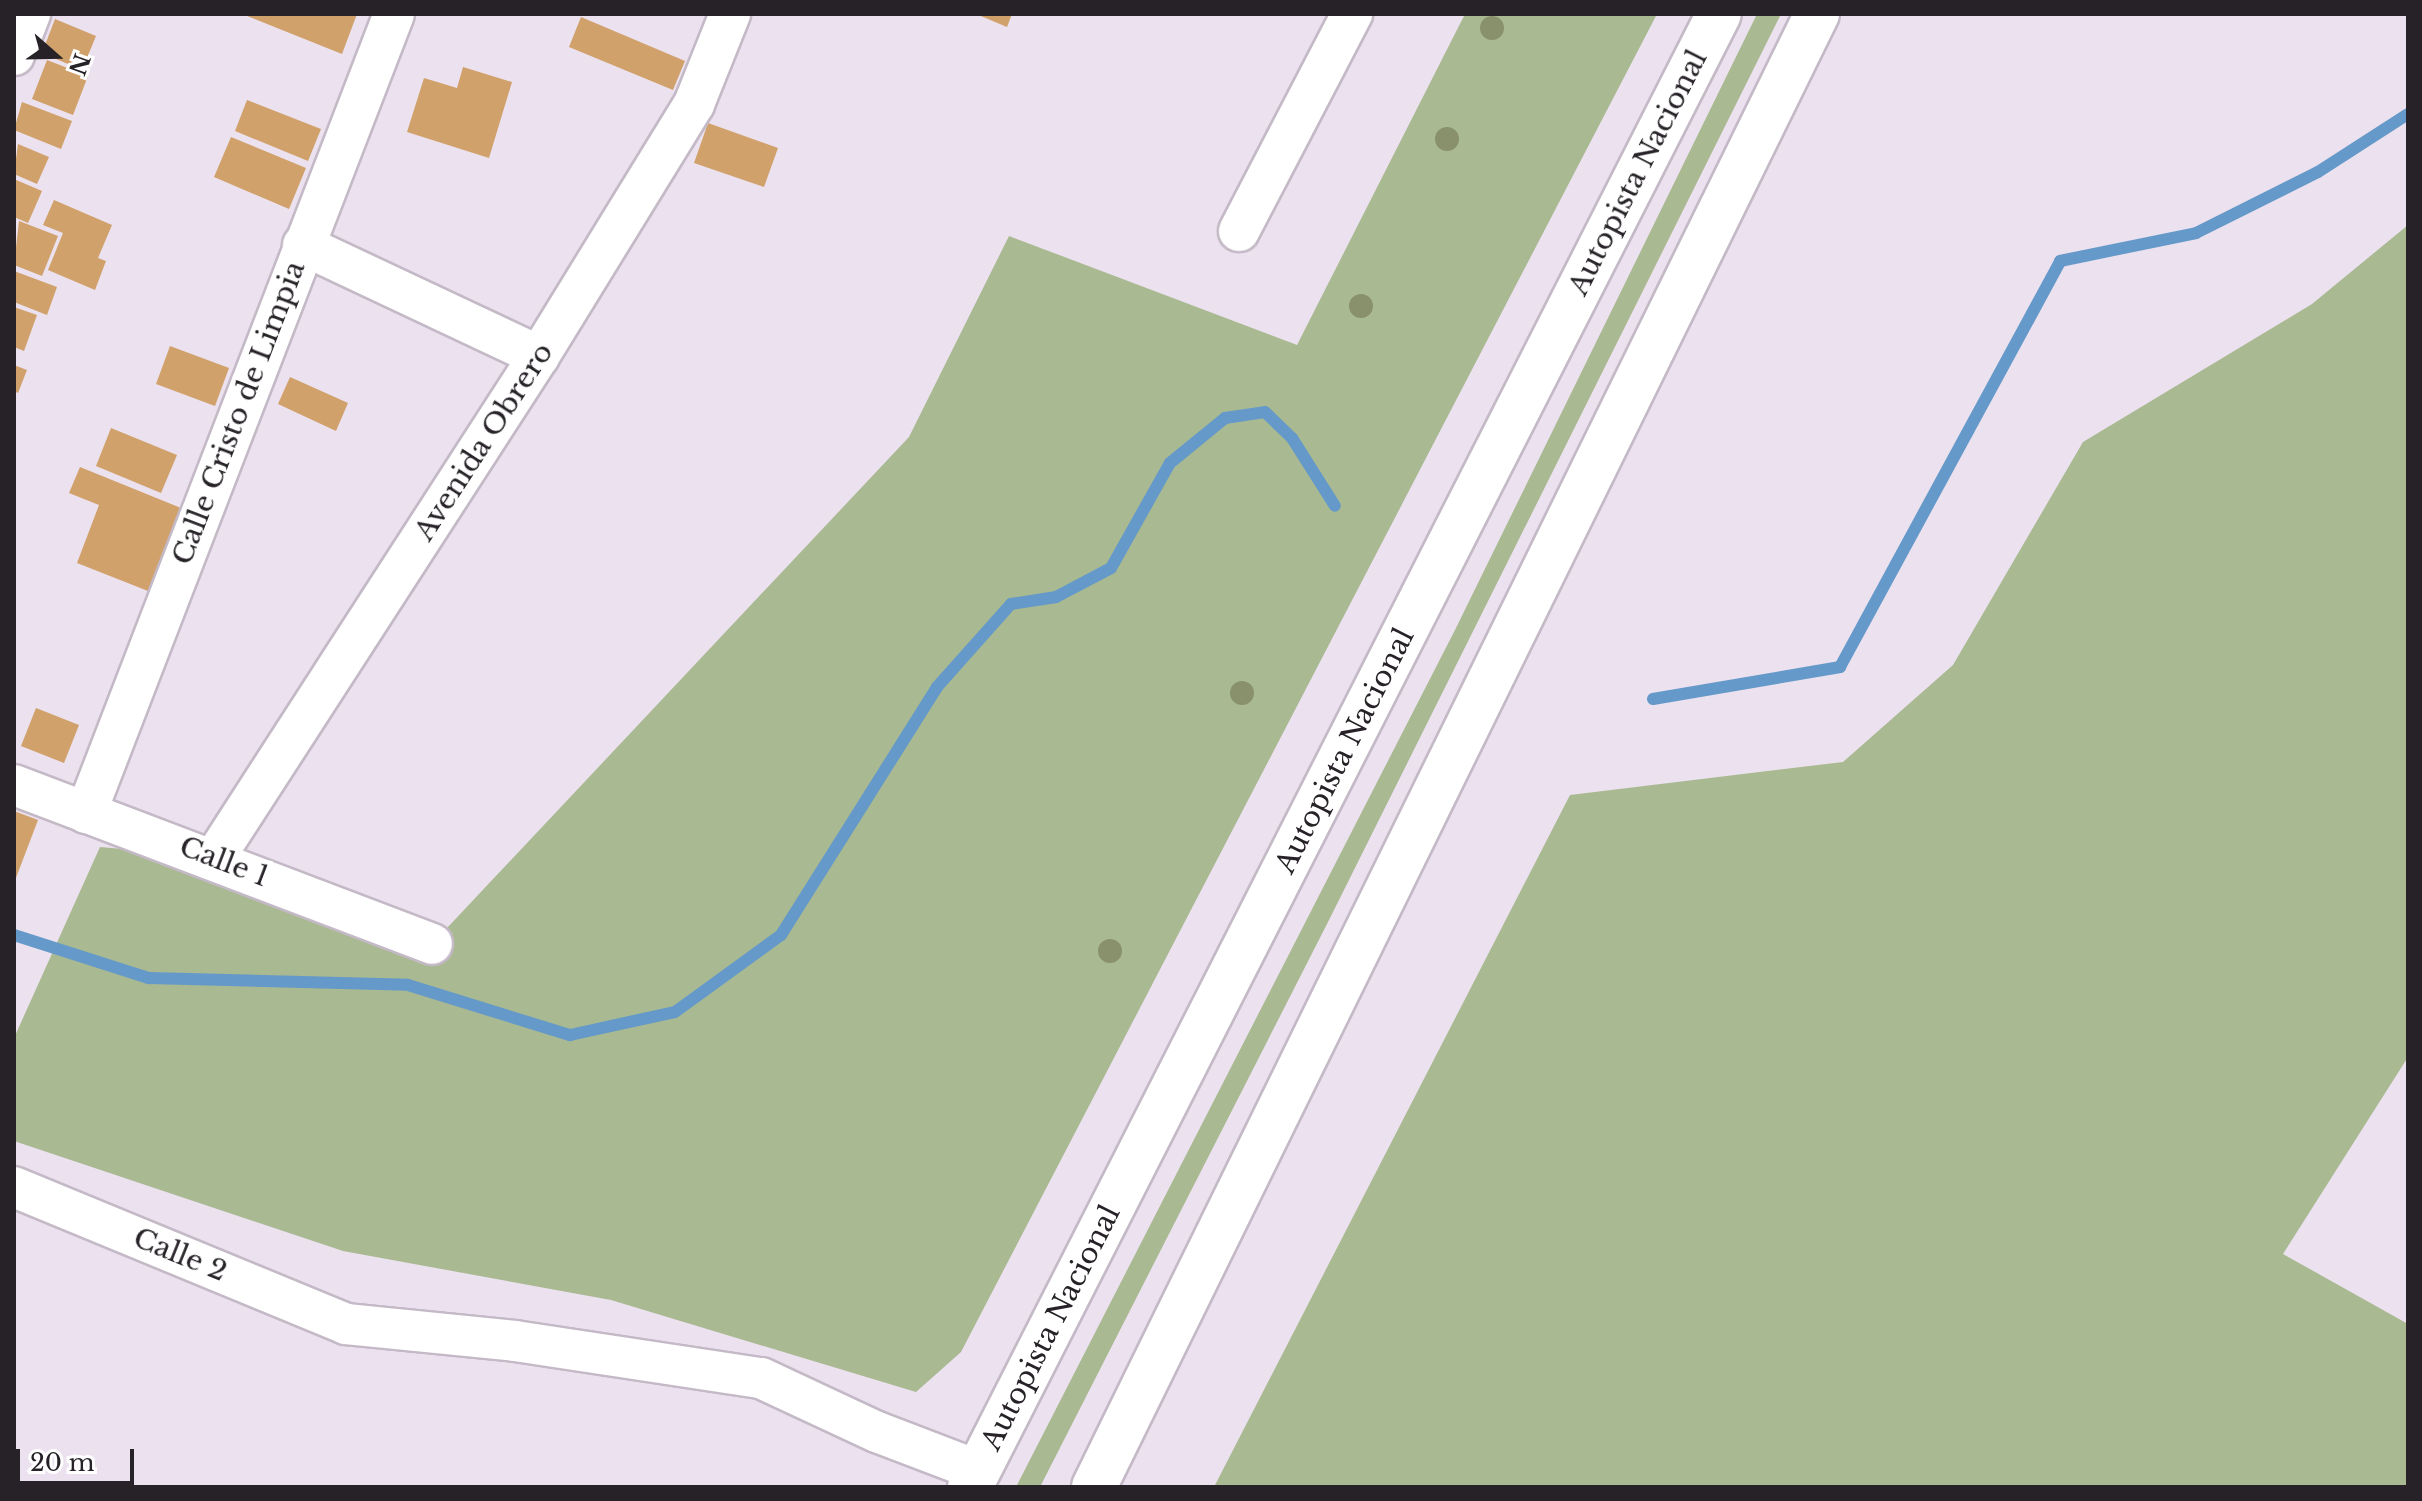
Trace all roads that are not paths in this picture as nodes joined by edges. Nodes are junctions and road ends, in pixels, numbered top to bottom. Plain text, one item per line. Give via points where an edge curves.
1 (30, 14) edge
2 (394, 14) edge
3 (730, 14) edge
4 (1352, 14) edge
5 (1719, 14) edge
6 (1817, 14) edge
7 (14, 55) edge
8 (1239, 231) dead end
9 (303, 245) junction
10 (539, 356) junction
11 (14, 785) edge
12 (86, 813) junction
13 (215, 857) junction
14 (432, 944) dead end
15 (14, 1187) edge
16 (975, 1479) edge
17 (1094, 1487) edge

1 - 7 street
2 - 9 street, Calle Cristo de Limpia
3 - 10 street, Avenida Obrero via 694,104
4 - 8 street
5 - 16 highway, Autopista Nacional
6 - 17 highway
9 - 10 street
9 - 12 street, Calle Cristo de Limpia
10 - 13 street, Avenida Obrero
11 - 12 street, Calle 1
12 - 13 street, Calle 1
13 - 14 street, Calle 1
15 - 16 street, Calle 2 via 346,1324 515,1341 761,1378

